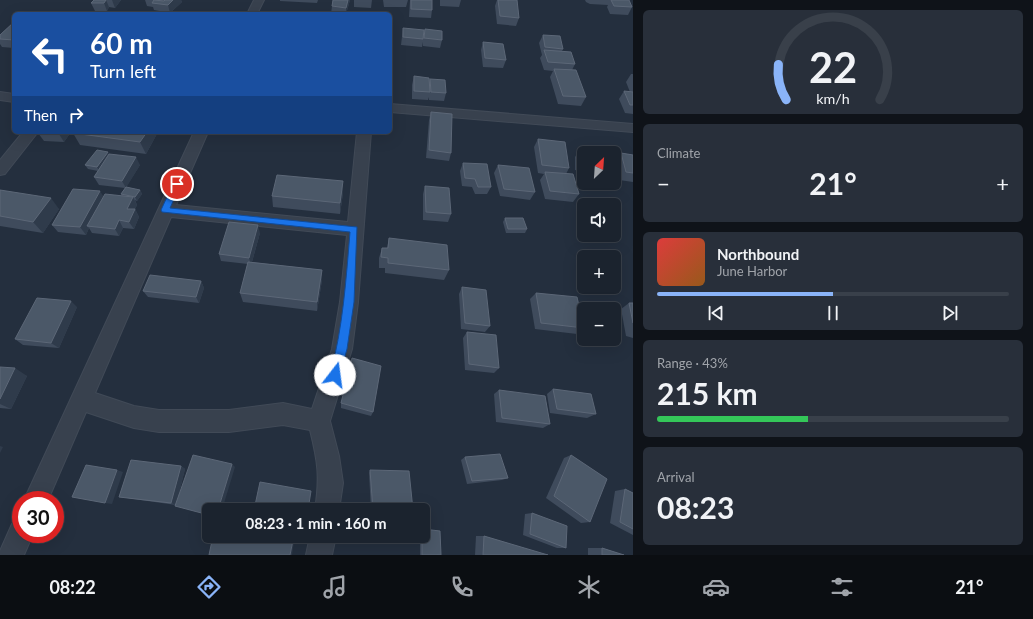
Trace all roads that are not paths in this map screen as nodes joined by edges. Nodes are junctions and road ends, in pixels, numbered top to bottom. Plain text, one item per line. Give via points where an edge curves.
1 (259, 0) edge
2 (253, 12) edge
3 (0, 96) edge
4 (12, 98) edge
5 (392, 108) edge
6 (633, 128) edge
7 (29, 134) edge
8 (200, 134) edge
9 (364, 134) edge
10 (0, 170) edge
11 (165, 210) junction
12 (354, 229) junction
13 (82, 400) junction
14 (319, 421) junction
15 (40, 491) edge
16 (328, 503) edge
17 (16, 543) edge
18 (322, 543) edge
19 (11, 555) edge
20 (319, 555) edge

1 - 2 street
3 - 4 street
5 - 6 street
7 - 10 street
8 - 11 street
9 - 12 street
11 - 12 street
11 - 13 street
12 - 14 street via 349,302 342,349
13 - 14 street via 134,417 159,421 229,421 283,414
13 - 15 street
14 - 16 street via 328,456 331,483
17 - 19 street
18 - 20 street

